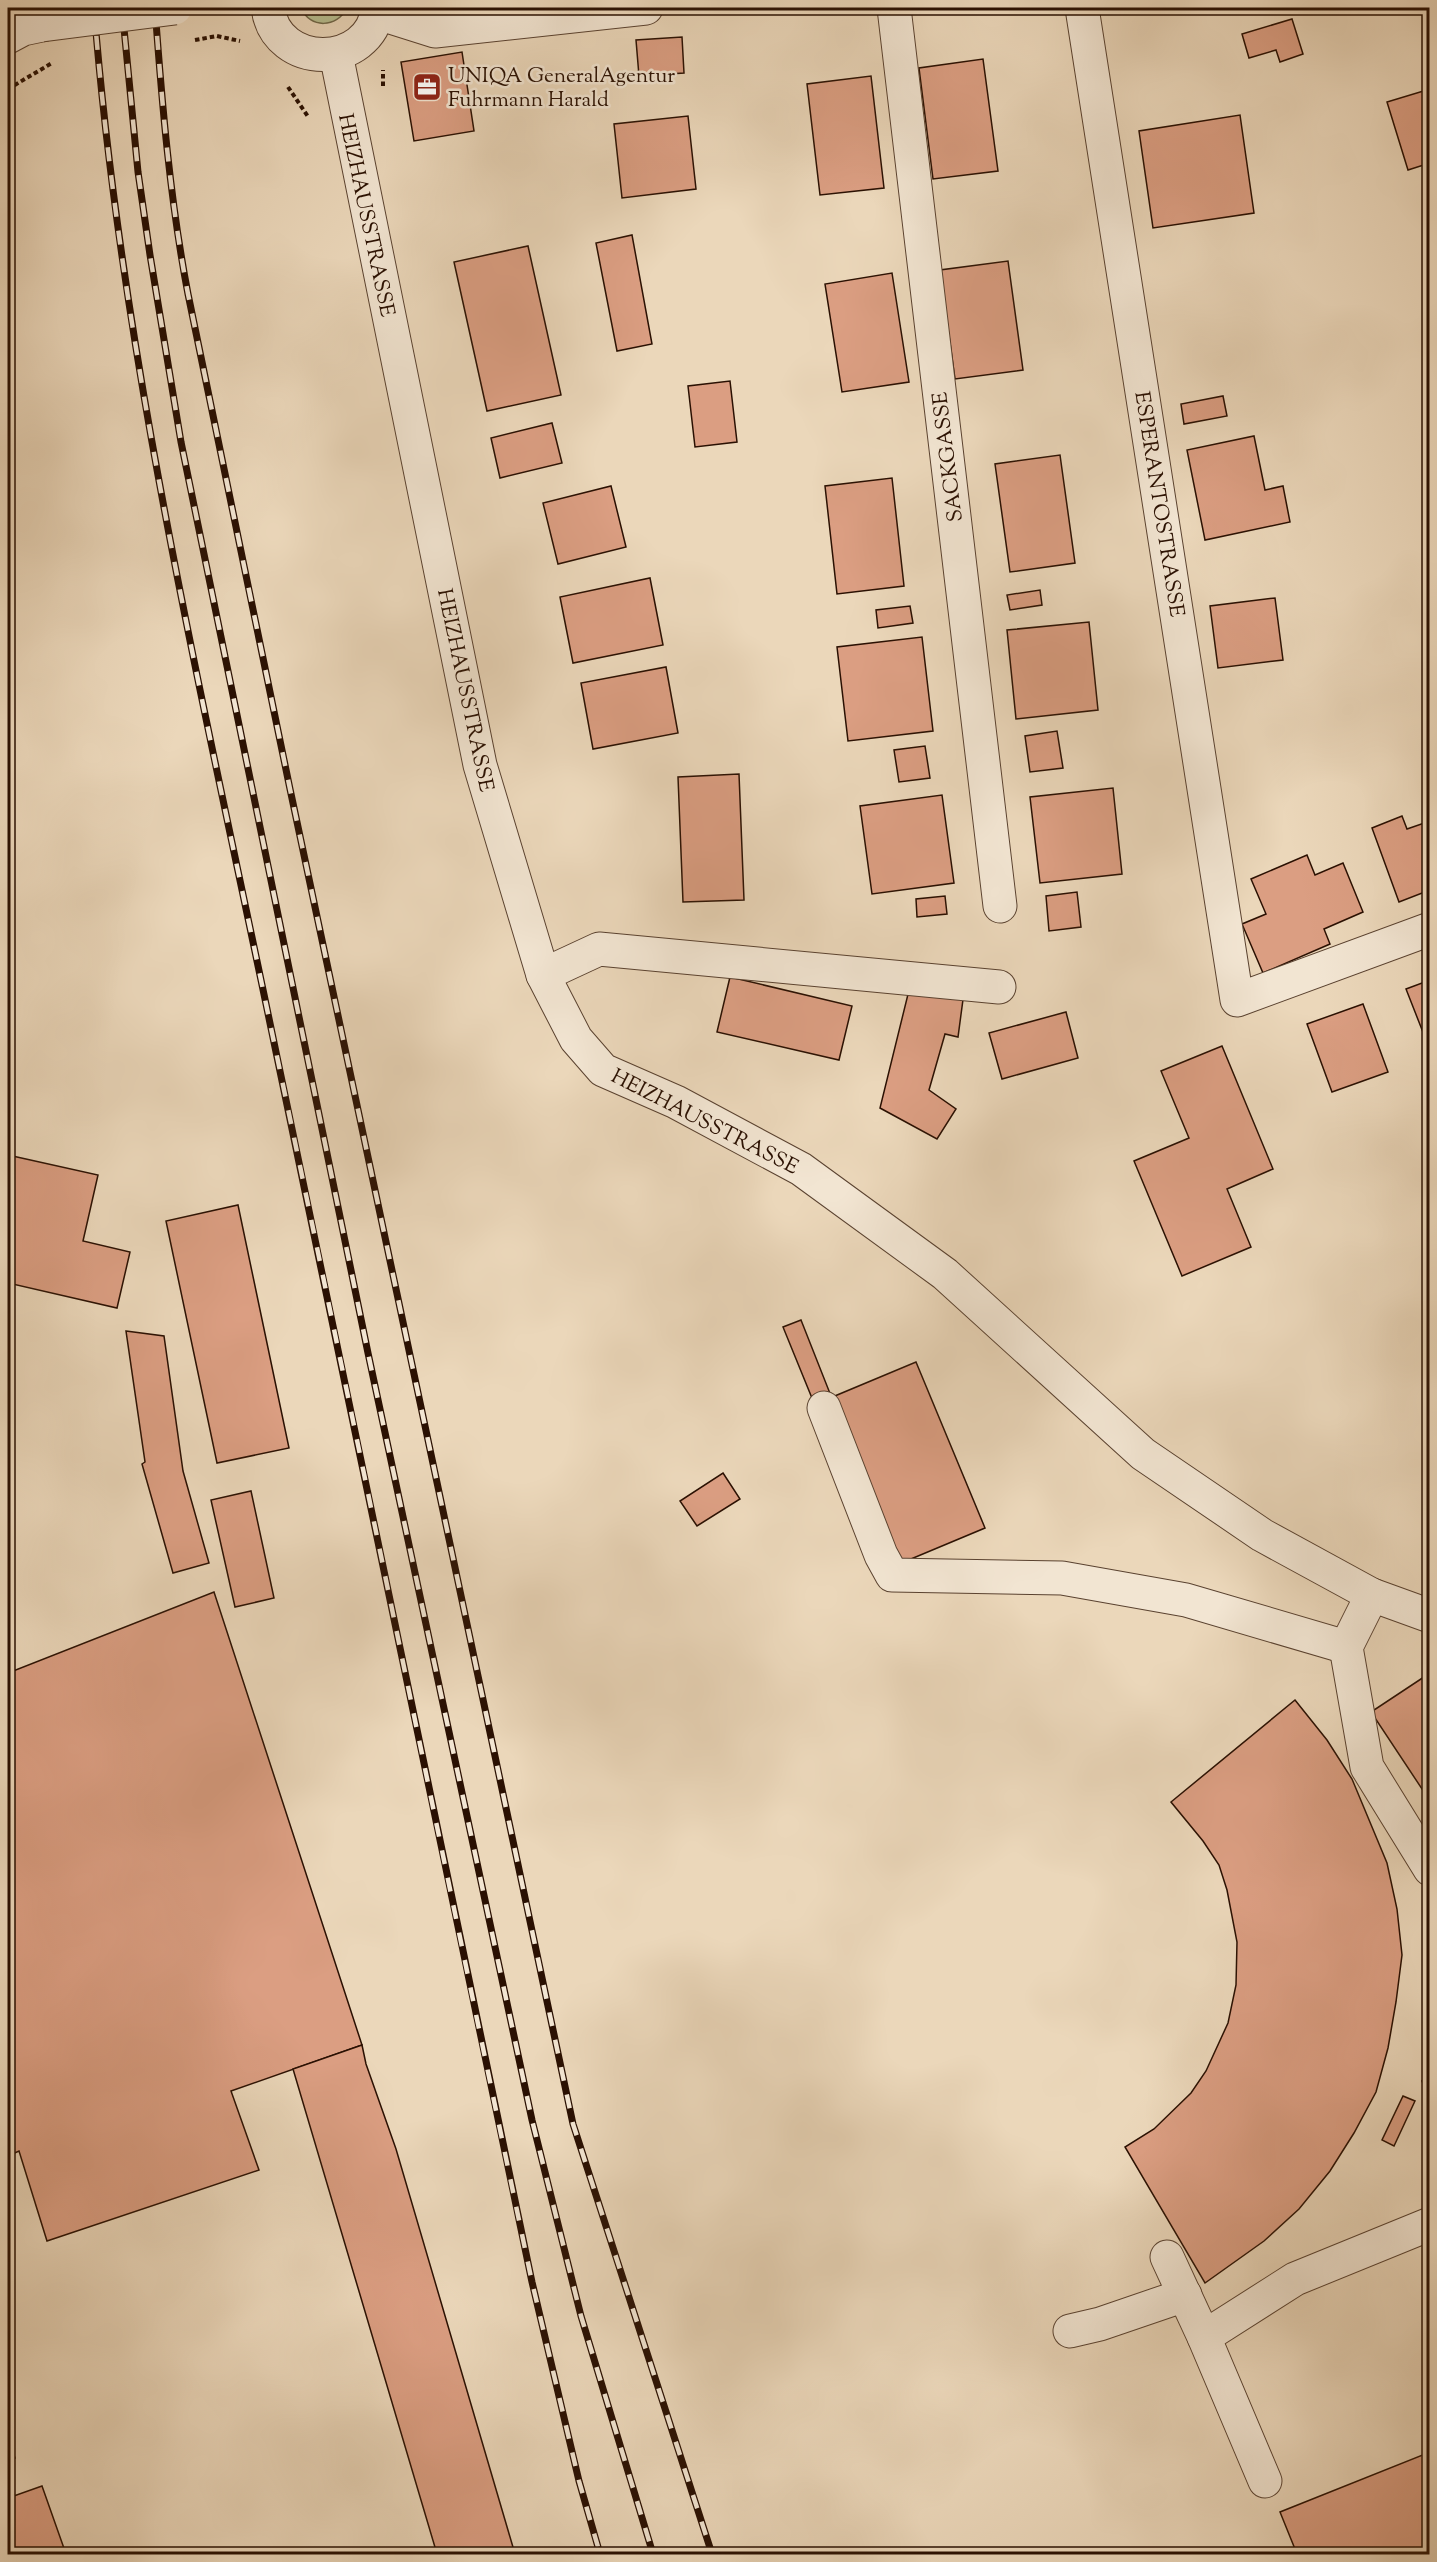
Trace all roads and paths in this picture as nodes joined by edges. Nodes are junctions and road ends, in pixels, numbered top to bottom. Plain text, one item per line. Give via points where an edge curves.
1 (175, 8) edge
2 (268, 8) edge
3 (646, 8) edge
4 (894, 8) edge
5 (1082, 8) edge
6 (378, 10) edge
7 (8, 37) edge
8 (336, 54) junction
9 (52, 63) dead end
10 (8, 89) edge
11 (1000, 906) dead end
12 (1430, 929) edge
13 (543, 975) junction
14 (999, 987) dead end
15 (824, 1408) dead end
16 (1372, 1595) junction
17 (1430, 1616) edge
18 (1346, 1647) junction
19 (1430, 1869) edge
20 (1430, 2224) edge
21 (1167, 2257) dead end
22 (1185, 2295) junction
23 (1070, 2331) dead end
24 (1204, 2337) junction
25 (1265, 2481) dead end

1 - 7 street, bridge via 42,25
2 - 8 street via 276,31 288,43 319,56
3 - 6 street via 435,31
4 - 11 street, SACKGASSE
5 - 12 street, ESPERANTOSTRASSE via 1237,1000
6 - 8 street via 362,39
8 - 13 street, HEIZHAUSSTRASSE via 480,765
9 - 10 path
13 - 14 street via 599,949
13 - 16 street, HEIZHAUSSTRASSE via 576,1039 603,1070 676,1102 801,1169 945,1274 1143,1454 1262,1535
15 - 18 street via 892,1575 1062,1578 1186,1600
16 - 17 street, HEIZHAUSSTRASSE
16 - 18 street
18 - 19 street via 1367,1767
20 - 24 street via 1295,2279
21 - 22 street
22 - 23 street
22 - 24 street
24 - 25 street

